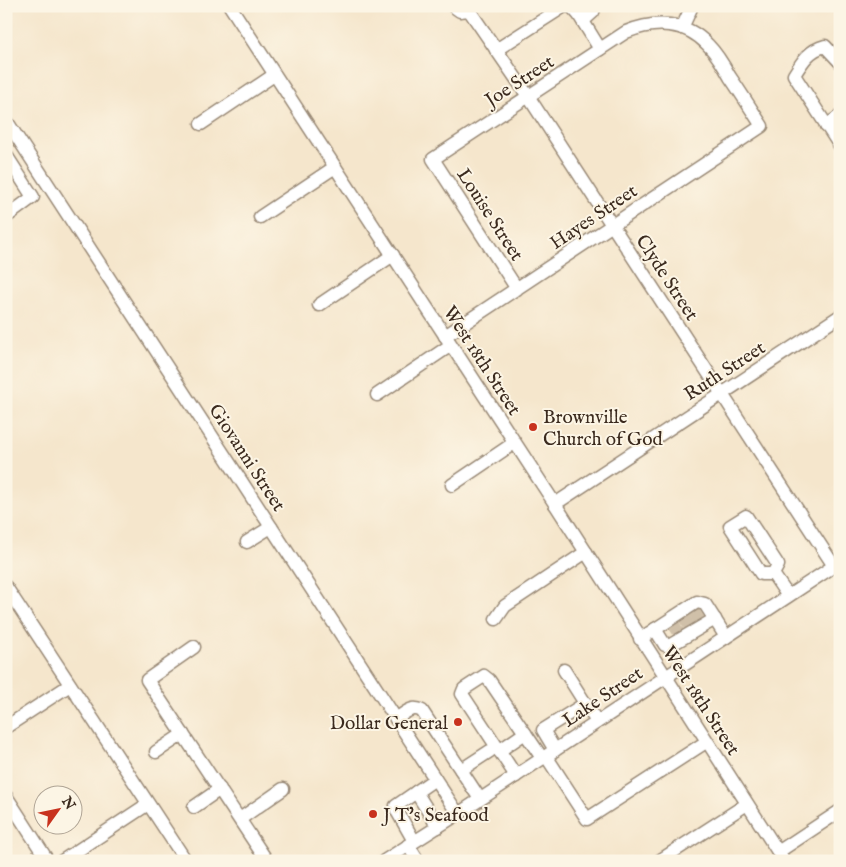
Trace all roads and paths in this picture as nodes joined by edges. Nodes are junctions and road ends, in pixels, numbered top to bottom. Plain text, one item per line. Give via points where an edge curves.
1 (230, 6) edge
2 (453, 6) edge
3 (567, 6) edge
4 (595, 6) edge
5 (692, 6) edge
6 (470, 8) edge
7 (583, 21) junction
8 (682, 28) junction
9 (600, 49) junction
10 (496, 50) junction
11 (840, 62) edge
12 (274, 75) junction
13 (528, 96) junction
14 (840, 116) edge
15 (6, 120) edge
16 (201, 124) dead end
17 (826, 126) junction
18 (840, 146) edge
19 (6, 155) edge
20 (433, 159) joint
21 (335, 167) junction
22 (6, 216) edge
23 (260, 217) dead end
24 (612, 226) junction
25 (393, 255) junction
26 (517, 289) junction
27 (319, 305) dead end
28 (840, 316) edge
29 (448, 340) junction
30 (377, 394) dead end
31 (721, 394) junction
32 (514, 443) junction
33 (452, 485) dead end
34 (554, 504) junction
35 (271, 527) junction
36 (761, 539) junction
37 (247, 542) dead end
38 (745, 549) junction
39 (586, 552) junction
40 (837, 564) edge
41 (773, 574) junction
42 (6, 587) edge
43 (788, 596) junction
44 (496, 619) dead end
45 (715, 619) junction
46 (687, 623) junction
47 (655, 629) junction
48 (726, 637) junction
49 (640, 639) junction
50 (194, 648) dead end
51 (564, 670) dead end
52 (665, 677) junction
53 (70, 685) junction
54 (586, 703) junction
55 (396, 719) junction
56 (597, 722) junction
57 (6, 727) edge
58 (525, 733) junction
59 (183, 734) junction
60 (706, 742) junction
61 (495, 751) junction
62 (156, 752) dead end
63 (548, 755) junction
64 (461, 770) junction
65 (516, 776) junction
66 (435, 779) junction
67 (220, 789) junction
68 (283, 789) dead end
69 (416, 792) junction
70 (6, 796) edge
71 (480, 799) junction
72 (148, 804) junction
73 (747, 804) junction
74 (194, 807) dead end
75 (840, 811) edge
76 (458, 814) junction
77 (240, 819) junction
78 (438, 827) junction
79 (411, 843) junction
80 (781, 856) edge
81 (48, 861) edge
82 (62, 861) edge
83 (186, 861) edge
84 (266, 861) edge
85 (384, 861) edge
86 (418, 861) edge
87 (659, 861) edge

1 - 12 street, West 18th Street
2 - 6 street, Clyde Street via 460,11
3 - 7 street
3 - 10 street
4 - 7 street
5 - 8 street
6 - 10 street, Clyde Street
7 - 9 street
8 - 9 street, Joe Street via 651,24 640,26
8 - 24 street, Hayes Street via 701,38 714,51 762,126
9 - 13 street, Joe Street
10 - 13 street, Clyde Street
11 - 17 street via 825,46 816,48 794,75
12 - 16 street
12 - 21 street, West 18th Street
13 - 20 street, Joe Street
13 - 24 street, Clyde Street
14 - 17 street
15 - 35 street, Giovanni Street
17 - 18 street
19 - 22 street via 33,198
20 - 26 street, Louise Street
21 - 23 street
21 - 25 street, West 18th Street
24 - 26 street, Hayes Street
24 - 31 street, Clyde Street
25 - 27 street
25 - 29 street, West 18th Street
26 - 29 street, Hayes Street
28 - 31 street, Ruth Street
29 - 30 street, Hayes Street
29 - 32 street, West 18th Street
31 - 34 street, Ruth Street
31 - 40 street, Clyde Street
32 - 33 street
32 - 34 street, West 18th Street
34 - 39 street, West 18th Street
35 - 37 street
35 - 55 street, Giovanni Street
36 - 38 street
36 - 38 street via 746,516 730,526
36 - 41 street via 778,565
38 - 41 street via 762,574
39 - 44 street via 505,606
39 - 49 street, West 18th Street
40 - 43 street, Lake Street
41 - 43 street
42 - 53 street
43 - 48 street, Lake Street
45 - 46 street
45 - 46 street via 705,604 696,602
45 - 48 street
46 - 47 street
46 - 47 street via 669,646
47 - 49 street
48 - 52 street, Lake Street
49 - 52 street, West 18th Street
50 - 59 street via 147,680
51 - 54 street
52 - 56 street, Lake Street
52 - 60 street, West 18th Street
53 - 57 street
53 - 72 street
54 - 56 street
54 - 63 street via 543,730
55 - 64 street via 412,708 422,711
55 - 66 street, Giovanni Street
56 - 63 street, Lake Street
58 - 61 street
58 - 61 street via 484,676 464,689 462,694
58 - 63 street
59 - 62 street
59 - 67 street
60 - 63 street via 587,819
60 - 73 street, West 18th Street
61 - 64 street
61 - 65 street
63 - 65 street, Lake Street
64 - 71 street
65 - 71 street, Lake Street
66 - 69 street
66 - 76 street, Giovanni Street
67 - 74 street
67 - 77 street
68 - 77 street
69 - 78 street
69 - 79 street via 396,806
70 - 81 street
71 - 76 street, Lake Street
72 - 82 street
72 - 83 street
73 - 80 street, West 18th Street
73 - 87 street
75 - 80 street
76 - 78 street, Lake Street
77 - 84 street
78 - 79 street, Lake Street
79 - 85 street, Lake Street
79 - 86 street

